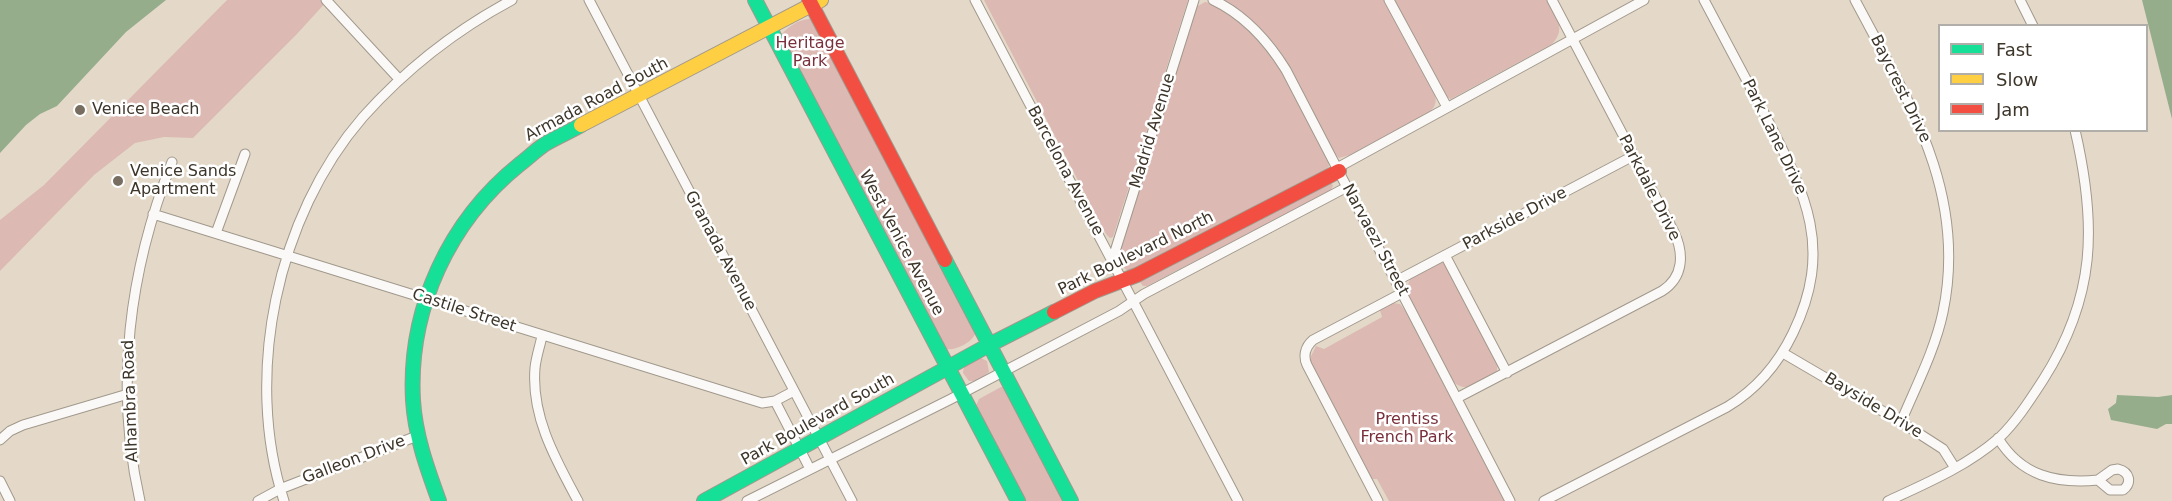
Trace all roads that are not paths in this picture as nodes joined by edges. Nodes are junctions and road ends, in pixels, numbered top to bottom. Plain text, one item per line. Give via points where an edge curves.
1 (326, 0) edge
2 (512, 0) edge
3 (589, 0) edge
4 (755, 0) edge
5 (975, 0) edge
6 (1194, 0) edge
7 (1213, 0) edge
8 (1389, 0) edge
9 (1552, 0) edge
10 (1644, 0) edge
11 (1704, 0) edge
12 (1855, 0) edge
13 (2020, 0) edge
14 (814, 2) edge
15 (2031, 24) edge
16 (770, 27) junction
17 (1572, 38) junction
18 (399, 79) junction
19 (640, 94) junction
20 (1447, 107) junction
21 (2075, 132) edge
22 (245, 154) dead end
23 (1634, 156) junction
24 (172, 162) dead end
25 (1338, 169) junction
26 (1347, 187) junction
27 (153, 213) junction
28 (216, 233) junction
29 (288, 255) junction
30 (1445, 255) junction
31 (1112, 261) junction
32 (1122, 281) junction
33 (1396, 281) junction
34 (1402, 293) junction
35 (424, 298) junction
36 (1133, 302) junction
37 (542, 336) junction
38 (989, 345) junction
39 (1783, 353) junction
40 (947, 367) junction
41 (1003, 372) junction
42 (1507, 373) junction
43 (794, 391) junction
44 (961, 393) junction
45 (128, 394) junction
46 (1457, 398) junction
47 (775, 401) junction
48 (1901, 422) junction
49 (417, 436) junction
50 (818, 437) junction
51 (1998, 438) junction
52 (0, 440) edge
53 (800, 449) junction
54 (830, 460) junction
55 (1955, 468) junction
56 (810, 469) junction
57 (2098, 480) dead end
58 (0, 481) edge
59 (280, 489) junction
60 (10, 501) edge
61 (140, 501) edge
62 (258, 501) edge
63 (284, 501) edge
64 (439, 501) edge
65 (578, 501) edge
66 (704, 501) edge
67 (747, 501) edge
68 (852, 501) edge
69 (1018, 501) edge
70 (1071, 501) edge
71 (1238, 501) edge
72 (1378, 501) edge
73 (1510, 501) edge
74 (1544, 501) edge
75 (1888, 501) edge

1 - 18 street
2 - 18 street via 450,38
3 - 19 street, Granada Avenue
4 - 16 street, West Venice Avenue
5 - 31 street, Barcelona Avenue
6 - 31 street, Madrid Avenue
7 - 25 street, Narvaezi Street via 1248,23 1279,59
8 - 20 street
9 - 17 street, Parkdale Drive
10 - 17 street, Park Boulevard North
11 - 39 street, Park Lane Drive via 1790,165 1809,215 1810,286
12 - 48 street, Baycrest Drive via 1924,135 1940,180 1947,221 1949,264 1943,311
13 - 15 street
14 - 16 street, Armada Road South
14 - 38 street, West Venice Avenue
16 - 19 street, Armada Road South
16 - 40 street, West Venice Avenue
17 - 20 street, Park Boulevard North
17 - 23 street, Parkdale Drive
18 - 29 street via 363,117 330,162
19 - 35 street, Armada Road South via 543,146 502,177 459,227
19 - 43 street, Granada Avenue
20 - 25 street, Park Boulevard North
21 - 51 street via 2088,222 2079,306 2059,355 2029,401
22 - 28 street
23 - 30 street, Parkside Drive
23 - 42 street, Parkdale Drive via 1677,239 1681,260 1675,278 1662,291
24 - 27 street, Alhambra Road
25 - 26 street, Narvaezi Street
25 - 32 street, Park Boulevard North
26 - 33 street, Narvaezi Street
26 - 36 street
27 - 28 street, Castile Street
27 - 45 street, Alhambra Road via 132,302
28 - 29 street, Castile Street
29 - 35 street, Castile Street
29 - 59 street via 275,304 267,366 270,427
30 - 33 street, Parkside Drive
30 - 42 street
31 - 32 street, Barcelona Avenue
32 - 36 street, Barcelona Avenue
32 - 38 street, Park Boulevard North
33 - 34 street, Narvaezi Street
34 - 46 street, Narvaezi Street
34 - 72 street via 1313,340 1305,355 1307,366
35 - 37 street, Castile Street
35 - 49 street, Armada Road South via 414,346
36 - 41 street
36 - 71 street, Barcelona Avenue
37 - 47 street, Castile Street via 762,403
37 - 65 street via 535,368 539,415 548,444
38 - 40 street, Park Boulevard North
38 - 41 street, West Venice Avenue
39 - 48 street, Bayside Drive
39 - 74 street, Park Lane Drive via 1756,385 1727,407
40 - 44 street, West Venice Avenue
40 - 50 street, Park Boulevard South
41 - 44 street
41 - 70 street, West Venice Avenue
42 - 46 street, Parkdale Drive
43 - 47 street
43 - 50 street, Granada Avenue
44 - 54 street
44 - 69 street, West Venice Avenue
45 - 52 street via 23,424
45 - 61 street, Alhambra Road
46 - 73 street, Narvaezi Street
47 - 53 street
48 - 55 street, Bayside Drive via 1945,452
49 - 59 street, Galleon Drive
49 - 64 street, Armada Road South
50 - 53 street, Park Boulevard South
50 - 54 street, Granada Avenue
51 - 55 street
51 - 57 street via 2009,456 2034,472 2064,479
53 - 56 street
53 - 66 street, Park Boulevard South
54 - 56 street
54 - 68 street, Granada Avenue
55 - 75 street
56 - 67 street
58 - 60 street
59 - 62 street, Galleon Drive
59 - 63 street

